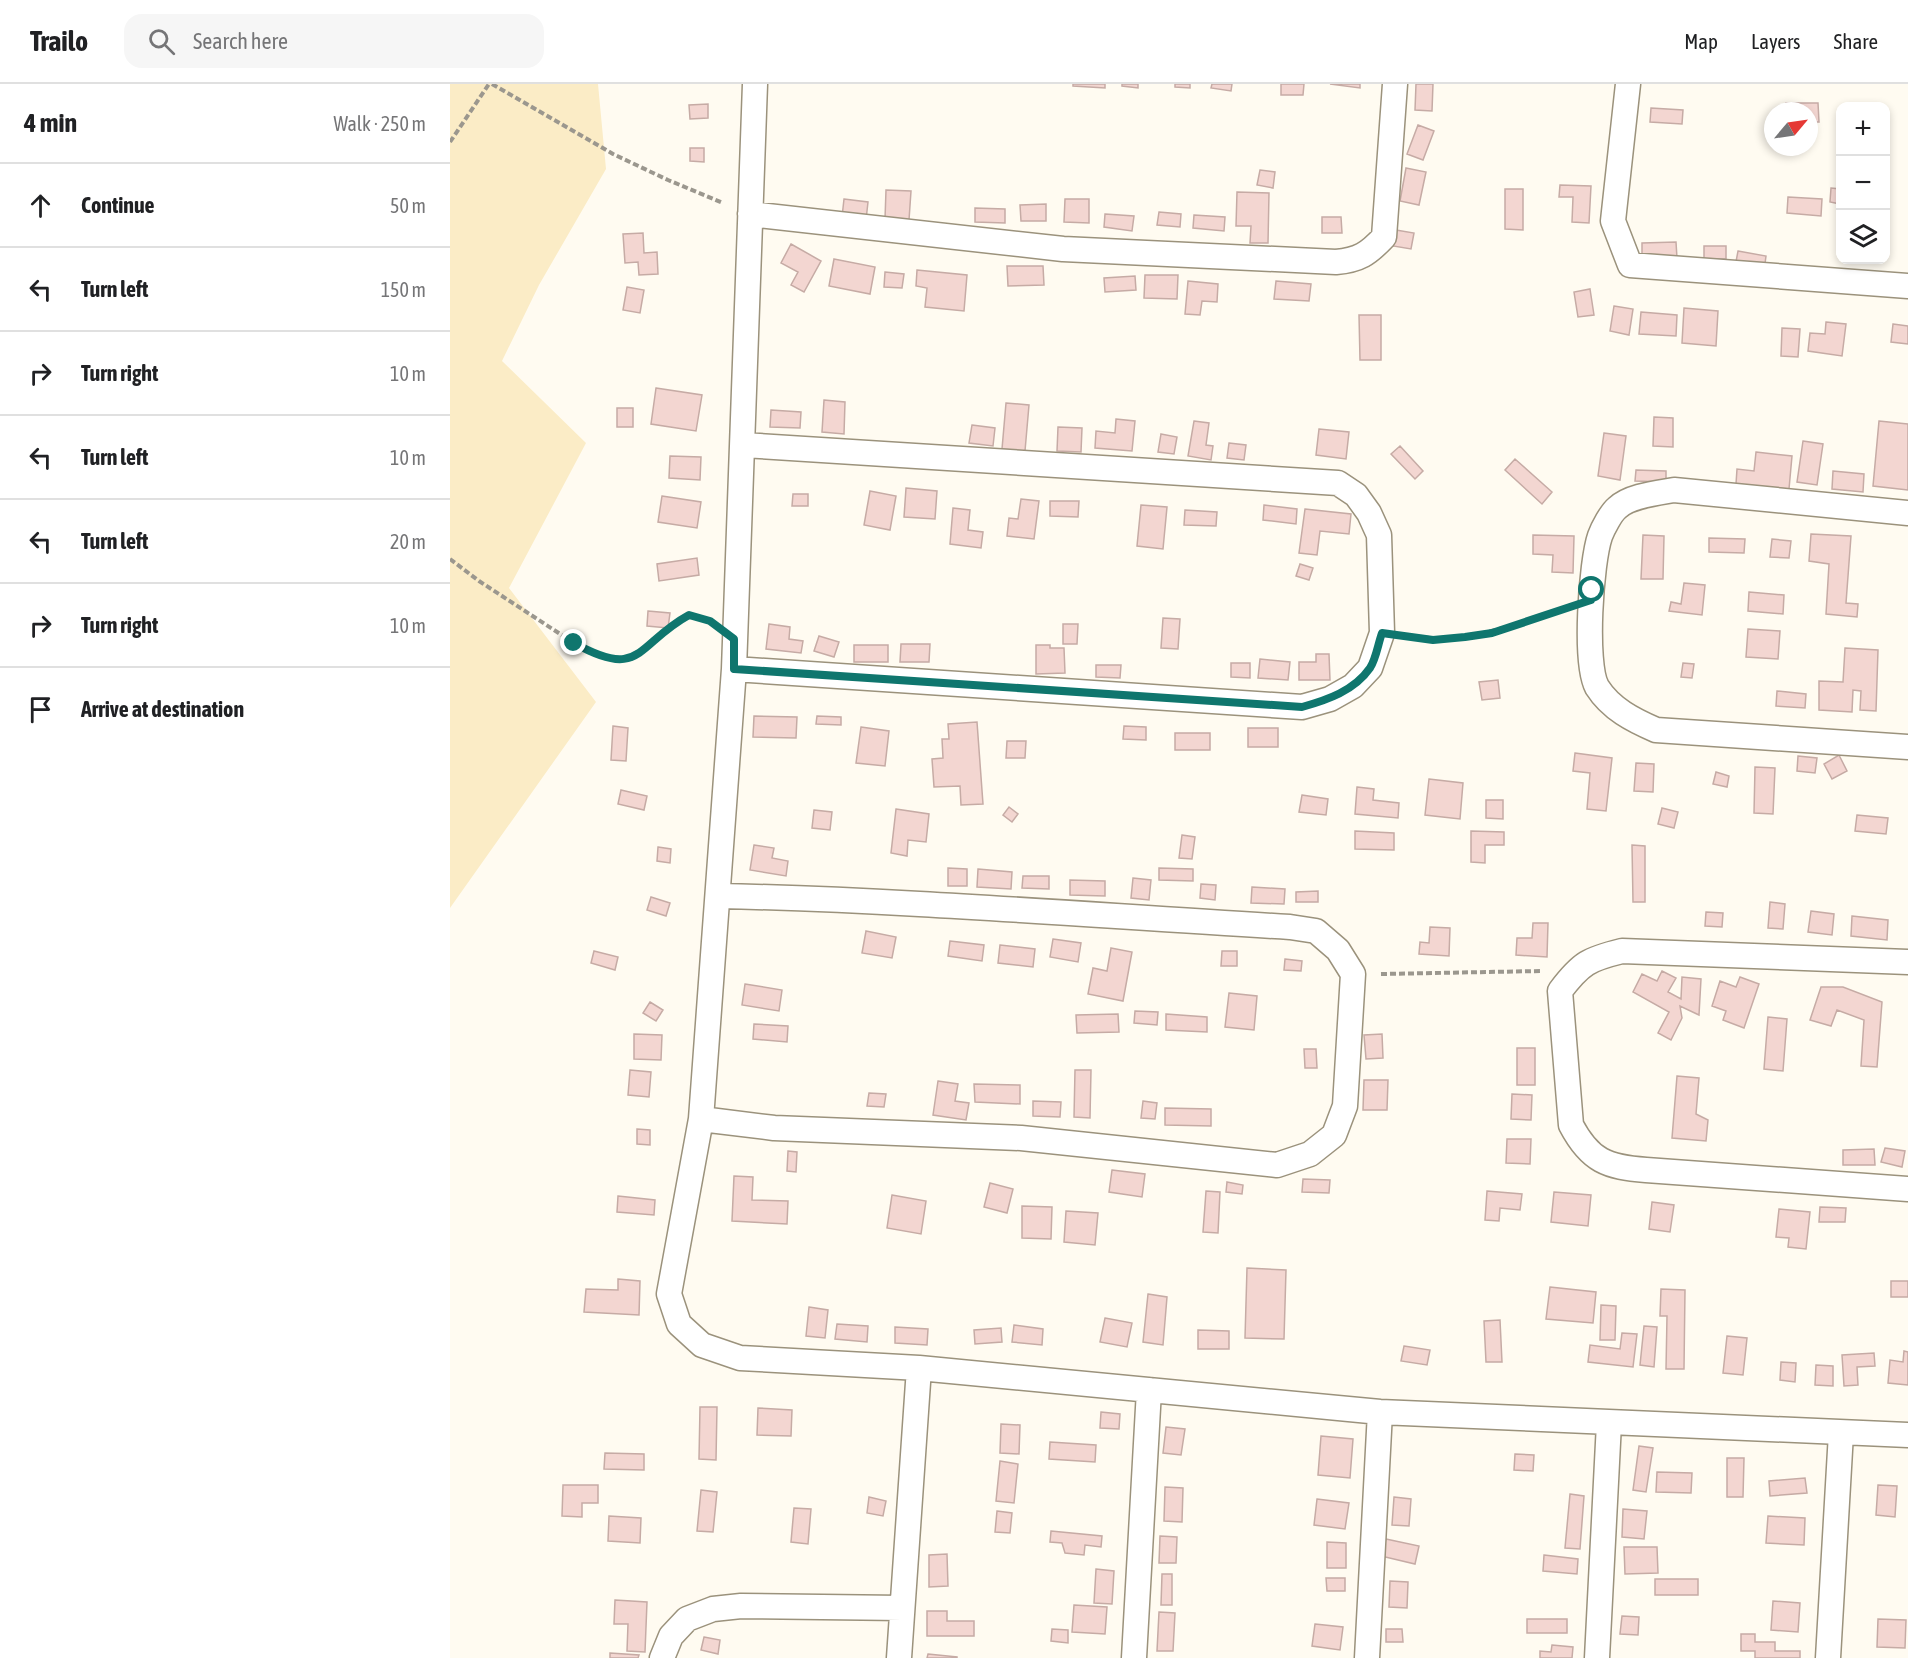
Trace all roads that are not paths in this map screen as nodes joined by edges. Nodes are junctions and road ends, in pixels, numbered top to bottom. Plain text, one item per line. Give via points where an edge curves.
1 (755, 84) edge
2 (1395, 84) edge
3 (1628, 84) edge
4 (750, 214) junction
5 (1908, 286) edge
6 (742, 445) junction
7 (1908, 513) edge
8 (734, 669) junction
9 (1908, 747) edge
10 (719, 896) junction
11 (1908, 962) edge
12 (701, 1119) junction
13 (1908, 1189) edge
14 (919, 1368) junction
15 (1149, 1390) junction
16 (1380, 1412) junction
17 (1609, 1423) junction
18 (1841, 1433) junction
19 (1908, 1435) edge
20 (902, 1608) junction
21 (662, 1658) edge
22 (898, 1658) edge
23 (1134, 1658) edge
24 (1367, 1658) edge
25 (1597, 1658) edge
26 (1828, 1658) edge

1 - 4 street
2 - 4 street via 1384,237 1371,251 1352,261 1063,249
3 - 5 street via 1613,221 1630,265
4 - 6 street
6 - 8 street
6 - 8 street via 1338,483 1356,495 1379,535 1382,633 1370,668 1353,686 1330,699 1302,707
7 - 9 street via 1674,490 1646,494 1617,508 1600,535 1591,600 1590,661 1597,686 1614,707 1656,730
8 - 10 street
10 - 12 street
10 - 12 street via 1036,909 1316,931 1338,950 1353,974 1345,1106 1334,1135 1323,1145 1277,1165 1022,1138 774,1128
11 - 13 street via 1622,951 1597,958 1575,971 1560,991 1571,1125 1581,1144 1599,1160 1622,1168
12 - 14 street via 669,1294 679,1324 702,1345 740,1358
14 - 15 street
14 - 20 street
15 - 16 street
15 - 23 street
16 - 17 street
16 - 24 street
17 - 18 street
17 - 25 street
18 - 19 street
18 - 26 street
20 - 21 street via 712,1609 687,1619 671,1636
20 - 22 street

